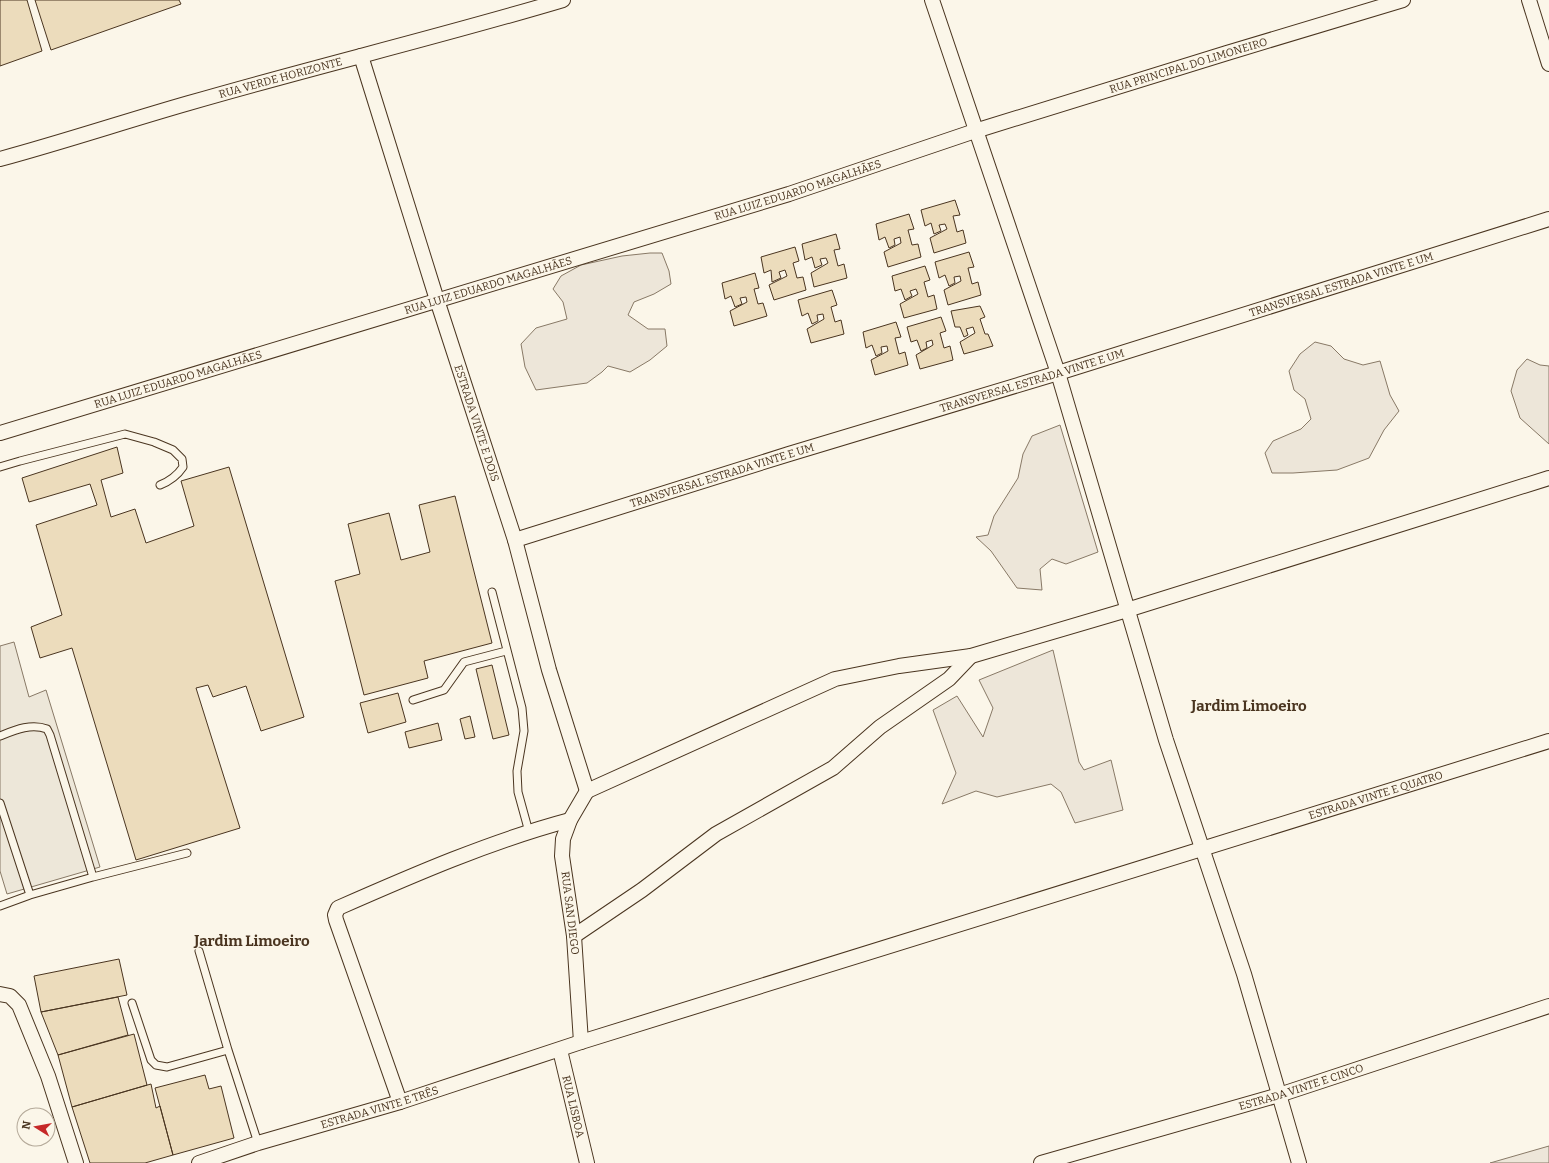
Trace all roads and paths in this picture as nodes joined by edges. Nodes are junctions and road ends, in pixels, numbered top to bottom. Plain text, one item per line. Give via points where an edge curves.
1 (563, 0) edge
2 (932, 0) edge
3 (1403, 0) edge
4 (1529, 0) edge
5 (361, 56) junction
6 (1549, 64) edge
7 (975, 131) junction
8 (0, 159) edge
9 (1549, 219) edge
10 (437, 300) junction
11 (1058, 373) junction
12 (0, 433) edge
13 (0, 467) edge
14 (1549, 478) edge
15 (160, 486) dead end
16 (515, 540) junction
17 (492, 592) dead end
18 (1127, 610) junction
19 (506, 651) junction
20 (971, 656) junction
21 (413, 700) dead end
22 (0, 736) edge
23 (1549, 741) edge
24 (587, 791) junction
25 (0, 803) edge
26 (570, 820) junction
27 (529, 832) junction
28 (1203, 849) junction
29 (187, 853) dead end
30 (93, 877) junction
31 (30, 895) junction
32 (0, 906) edge
33 (574, 936) junction
34 (199, 951) dead end
35 (0, 994) edge
36 (132, 1003) dead end
37 (1549, 1006) edge
38 (581, 1042) junction
39 (228, 1050) junction
40 (560, 1050) junction
41 (1280, 1094) junction
42 (400, 1102) junction
43 (258, 1143) junction
44 (1046, 1162) edge
45 (76, 1163) edge
46 (199, 1163) edge
47 (587, 1163) edge
48 (1299, 1163) edge

1 - 5 street, RUA VERDE HORIZONTE via 477,26
2 - 7 street
3 - 7 street, RUA PRINCIPAL DO LIMONEIRO
4 - 6 street
5 - 8 street, RUA VERDE HORIZONTE via 188,103
5 - 10 street, ESTRADA VINTE E DOIS
7 - 10 street, RUA LUIZ EDUARDO MAGALHÃES via 789,194
7 - 11 street
9 - 11 street, TRANSVERSAL ESTRADA VINTE E UM
10 - 12 street, RUA LUIZ EDUARDO MAGALHÃES
10 - 16 street, ESTRADA VINTE E DOIS
11 - 16 street, TRANSVERSAL ESTRADA VINTE E UM
11 - 18 street
13 - 15 lane via 125,434 160,444 173,450 182,459 183,467 178,474
14 - 18 street
16 - 24 street, ESTRADA VINTE E DOIS via 549,670
17 - 19 lane
18 - 20 street
18 - 28 street via 1166,740
19 - 21 lane via 464,662 444,690
19 - 27 lane via 522,708 524,731 517,771 518,792
20 - 24 street via 899,666 835,679
20 - 33 street via 949,680 880,727 833,768 716,834 642,890
22 - 30 lane via 33,726 47,729
23 - 28 street, ESTRADA VINTE E QUATRO
24 - 26 street, RUA SAN DIEGO
25 - 31 lane
26 - 27 street
26 - 33 street, RUA SAN DIEGO via 563,839 562,856
27 - 42 street via 404,879 338,908 336,912 336,920
28 - 38 street, ESTRADA VINTE E QUATRO
28 - 41 street
29 - 30 lane
30 - 31 lane
31 - 32 lane
33 - 38 street, RUA SAN DIEGO
34 - 39 lane
35 - 45 street via 10,996 19,1005 48,1076
36 - 39 lane via 151,1060 156,1065 167,1067
37 - 41 street, ESTRADA VINTE E CINCO
38 - 40 street, ESTRADA VINTE E TRÊS
39 - 43 lane
40 - 42 street, ESTRADA VINTE E TRÊS
40 - 47 street, RUA LISBOA
41 - 44 street, ESTRADA VINTE E CINCO
41 - 48 street
42 - 43 street, ESTRADA VINTE E TRÊS
43 - 46 street, ESTRADA VINTE E TRÊS

